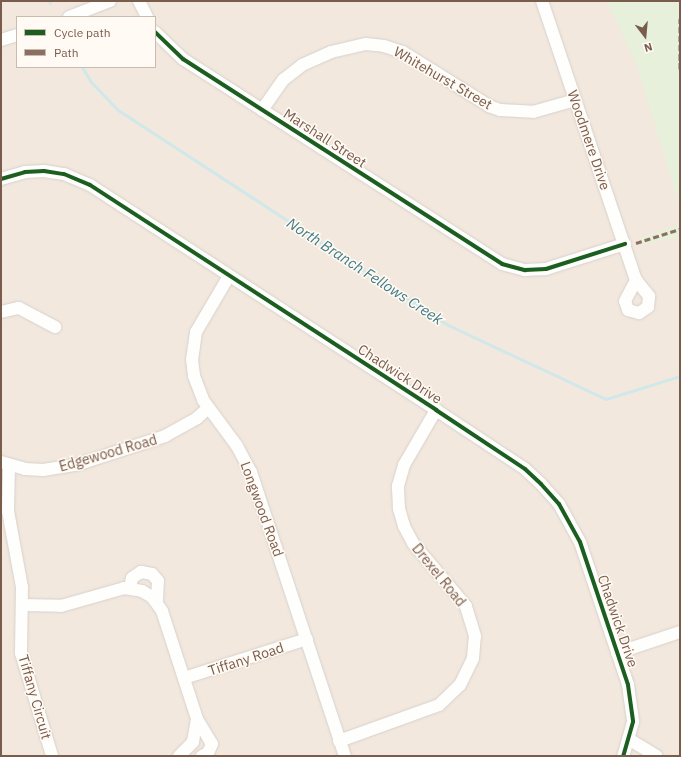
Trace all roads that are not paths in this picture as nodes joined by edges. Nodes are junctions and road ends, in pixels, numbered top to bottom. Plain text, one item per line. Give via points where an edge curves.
1 (110, 1) edge
2 (139, 1) edge
3 (542, 1) edge
4 (72, 16) edge
5 (146, 16) edge
6 (156, 33) edge
7 (16, 34) edge
8 (1, 40) edge
9 (575, 100) junction
10 (262, 110) junction
11 (1, 179) edge
12 (625, 244) junction
13 (230, 276) junction
14 (636, 280) dead end
15 (1, 312) edge
16 (55, 327) dead end
17 (208, 408) junction
18 (436, 410) junction
19 (5, 464) edge
20 (130, 588) junction
21 (156, 602) junction
22 (22, 605) junction
23 (680, 632) edge
24 (307, 639) junction
25 (617, 653) junction
26 (184, 678) junction
27 (197, 719) junction
28 (339, 740) junction
29 (630, 740) junction
30 (183, 755) edge
31 (52, 756) edge
32 (202, 756) edge
33 (345, 756) edge
34 (623, 756) edge
35 (657, 756) edge

1 - 4 street
2 - 5 street
3 - 9 street, Woodmere Drive
6 - 10 street, Marshall Street via 183,59
7 - 8 street
9 - 10 street, Whitehurst Street via 533,112 500,110 489,106 403,52 366,44 331,52 302,65 283,80
9 - 12 street, Woodmere Drive
10 - 12 street, Marshall Street via 502,264 525,270 546,269
11 - 13 street, Chadwick Drive via 34,171 73,177 90,185
12 - 14 street, Woodmere Drive
13 - 17 street, Longwood Road via 201,321 193,344 194,376
13 - 18 street, Chadwick Drive
15 - 16 street via 19,308
17 - 19 street, Edgewood Road via 197,418 165,436 76,465 43,470
17 - 24 street, Longwood Road via 237,446 251,472
18 - 25 street, Chadwick Drive via 525,469 558,504 580,542
18 - 28 street, Drexel Road via 404,465 398,486 399,508 404,526 413,543 466,606 475,636 473,658 460,685 439,705
19 - 22 street, Tiffany Circuit via 8,511 21,574
20 - 21 street via 142,591
20 - 21 street via 132,578 141,572 152,574 158,581
20 - 22 street via 61,606
21 - 26 street via 162,611
22 - 31 street, Tiffany Circuit via 22,663
23 - 25 street
24 - 26 street, Tiffany Road
24 - 28 street, Longwood Road
25 - 29 street, Chadwick Drive via 632,702 633,722
26 - 27 street
27 - 30 street via 193,742
27 - 32 street via 212,744 208,754
28 - 33 street, Longwood Road
29 - 34 street, Chadwick Drive
29 - 35 street

